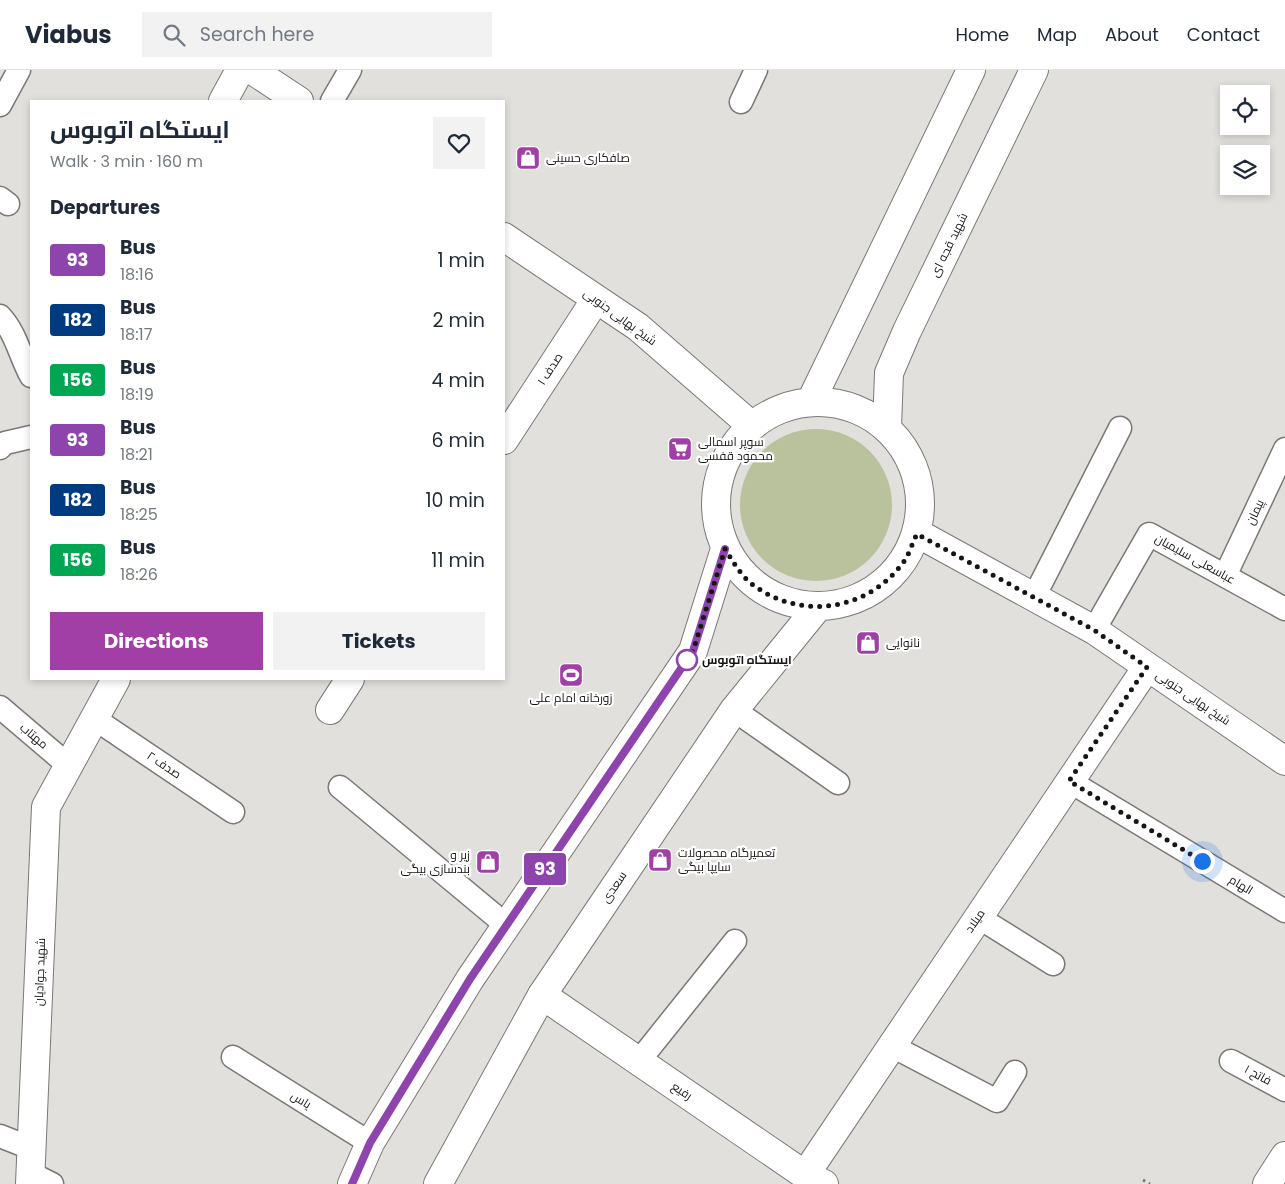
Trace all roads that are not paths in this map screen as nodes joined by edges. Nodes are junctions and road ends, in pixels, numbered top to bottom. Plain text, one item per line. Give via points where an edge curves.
1 (19, 70) edge
2 (240, 70) edge
3 (252, 70) edge
4 (350, 70) edge
5 (756, 70) edge
6 (972, 70) edge
7 (1034, 70) edge
8 (224, 100) edge
9 (297, 100) edge
10 (333, 100) edge
11 (741, 102) dead end
12 (0, 105) edge
13 (505, 238) edge
14 (596, 299) junction
15 (0, 316) edge
16 (30, 374) edge
17 (811, 401) junction
18 (752, 426) junction
19 (887, 427) junction
20 (1120, 428) dead end
21 (30, 437) edge
22 (505, 438) edge
23 (0, 448) edge
24 (1285, 448) edge
25 (917, 534) junction
26 (725, 549) junction
27 (1225, 576) junction
28 (1034, 597) junction
29 (817, 608) junction
30 (1285, 610) edge
31 (1094, 630) junction
32 (1147, 667) junction
33 (115, 680) edge
34 (349, 680) edge
35 (0, 708) edge
36 (330, 710) dead end
37 (734, 710) junction
38 (95, 719) junction
39 (1285, 761) edge
40 (68, 765) junction
41 (1069, 781) junction
42 (838, 783) dead end
43 (340, 787) dead end
44 (234, 812) dead end
45 (1285, 911) edge
46 (978, 917) junction
47 (506, 926) junction
48 (736, 941) dead end
49 (1053, 964) dead end
50 (542, 995) junction
51 (892, 1046) junction
52 (233, 1058) dead end
53 (639, 1061) junction
54 (1231, 1061) dead end
55 (1015, 1072) dead end
56 (1285, 1090) edge
57 (0, 1136) edge
58 (370, 1143) junction
59 (1285, 1156) edge
60 (37, 1173) edge
61 (814, 1179) edge
62 (352, 1184) edge
63 (438, 1184) edge
64 (1267, 1184) edge

1 - 12 lane
2 - 8 main road
3 - 9 main road
4 - 10 lane
5 - 11 lane
6 - 17 main road
7 - 19 main road, شهید قجه ای via 889,373
13 - 14 main road, شیخ بهایی جنوبی
14 - 18 main road, شیخ بهایی جنوبی via 638,327
14 - 22 main road, صدف ۱
15 - 16 lane via 10,327
17 - 18 main road via 780,409
17 - 19 main road via 838,403 864,412
18 - 26 main road via 730,451 718,483 716,517
19 - 25 main road via 905,449 917,476 922,505
20 - 28 lane
21 - 23 lane via 5,443
24 - 27 lane, پیمان
25 - 28 main road, شیخ بهایی جنوبی
25 - 29 main road via 903,564 879,587 850,603
26 - 29 main road via 738,570 756,587 785,602
26 - 47 main road via 693,651
27 - 30 lane, عباسعلی سلیمیان
27 - 31 lane, عباسعلی سلیمیان via 1149,534
28 - 31 main road, شیخ بهایی جنوبی
29 - 37 main road, سعدی
31 - 32 main road, شیخ بهایی جنوبی
32 - 39 main road, شیخ بهایی جنوبی
32 - 41 main road, میلاد
33 - 38 main road, شهید جوادیان
34 - 36 main road
35 - 40 lane, مهتاب
37 - 42 lane
37 - 50 main road, سعدی
38 - 40 main road, شهید جوادیان
38 - 44 lane, صدف ۲
40 - 60 main road, شهید جوادیان via 46,807
41 - 45 lane, الهام
41 - 46 main road, میلاد
43 - 47 lane
46 - 49 lane
46 - 51 main road, میلاد
47 - 58 main road
48 - 53 lane
50 - 53 main road, رفیع
50 - 63 main road, سعدی
51 - 55 lane via 997,1101
51 - 61 main road, میلاد
52 - 58 lane, یاس
53 - 61 main road, رفیع
54 - 56 lane, فاتح ۱
57 - 60 lane
58 - 62 main road
59 - 64 main road

